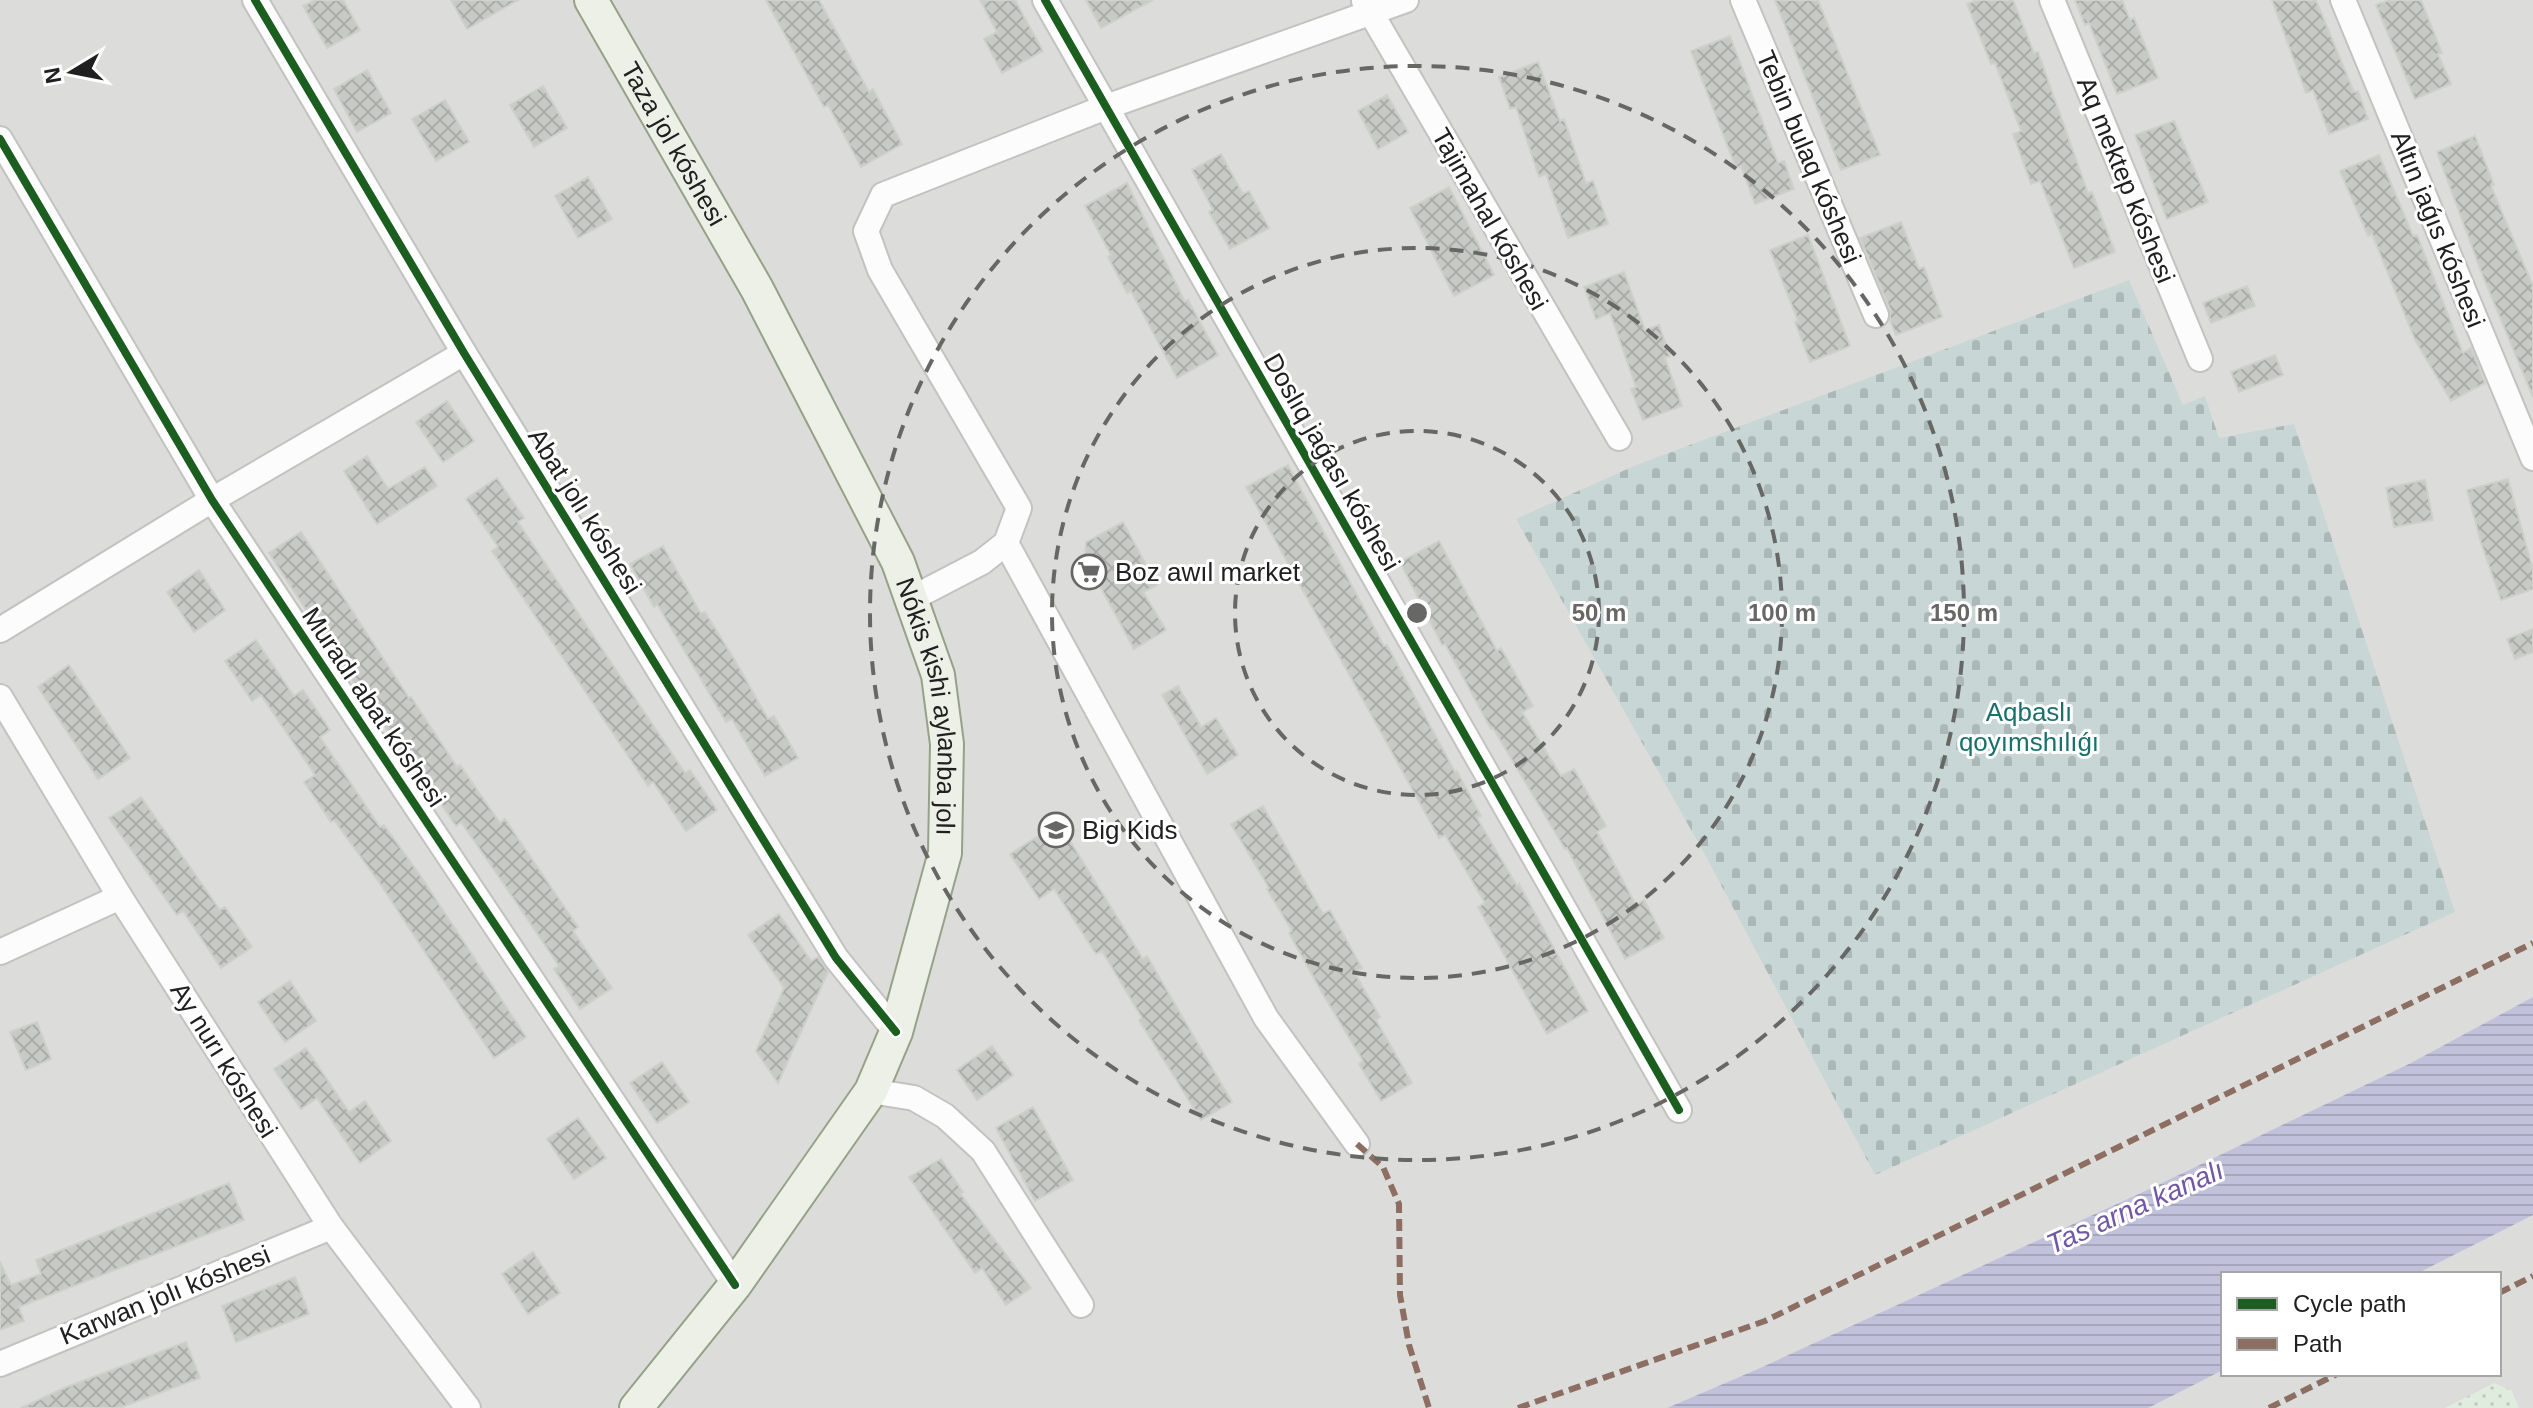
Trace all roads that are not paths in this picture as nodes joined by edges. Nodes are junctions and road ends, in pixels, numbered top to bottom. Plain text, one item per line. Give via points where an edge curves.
1 (255, 0) edge
2 (591, 0) edge
3 (1045, 0) edge
4 (1406, 0) edge
5 (1743, 0) edge
6 (2052, 0) edge
7 (2343, 0) edge
8 (1367, 7) edge
9 (1106, 107) junction
10 (0, 139) edge
11 (757, 289) joint
12 (1876, 315) dead end
13 (464, 353) junction
14 (2200, 359) dead end
15 (1619, 438) dead end
16 (2533, 458) edge
17 (212, 500) junction
18 (1006, 543) junction
19 (911, 599) junction
20 (0, 630) edge
21 (0, 697) edge
22 (120, 897) junction
23 (0, 952) edge
24 (896, 1032) junction
25 (871, 1091) junction
26 (1679, 1110) dead end
27 (1357, 1144) dead end
28 (331, 1227) junction
29 (735, 1285) junction
30 (1081, 1305) dead end
31 (0, 1364) edge
32 (468, 1408) edge
33 (636, 1408) edge

1 - 13 street, Abat jolı kóshesi
2 - 11 main road, Taza jol kóshesi
3 - 9 street, Doslıq jaǵası kóshesi
4 - 8 street
5 - 12 street, Tebin bulaq kóshesi
6 - 14 street, Aq mektep kóshesi
7 - 16 street, Altın jaǵıs kóshesi
8 - 9 street
8 - 15 street, Tajimahal kóshesi
9 - 18 street via 883,195 866,231 880,270 1019,508
9 - 26 street, Doslıq jaǵası kóshesi
10 - 17 street, Muradı abat kóshesi
11 - 19 main road, Nókis kishi aylanba jolı via 898,562
13 - 17 street
13 - 24 street, Abat jolı kóshesi via 836,958
17 - 20 street
17 - 29 street, Muradı abat kóshesi
18 - 19 street via 982,562
18 - 27 street via 1266,1018
19 - 24 main road, Nókis kishi aylanba jolı via 938,675 945,730 945,853
21 - 22 street, Ay nurı kóshesi
22 - 23 street
22 - 28 street, Ay nurı kóshesi
24 - 25 main road, Nókis kishi aylanba jolı
25 - 29 main road, Nókis kishi aylanba jolı
25 - 30 street via 914,1098 945,1116 983,1151
28 - 31 street, Karwan jolı kóshesi
28 - 32 street, Ay nurı kóshesi
29 - 33 main road, Nókis kishi aylanba jolı

